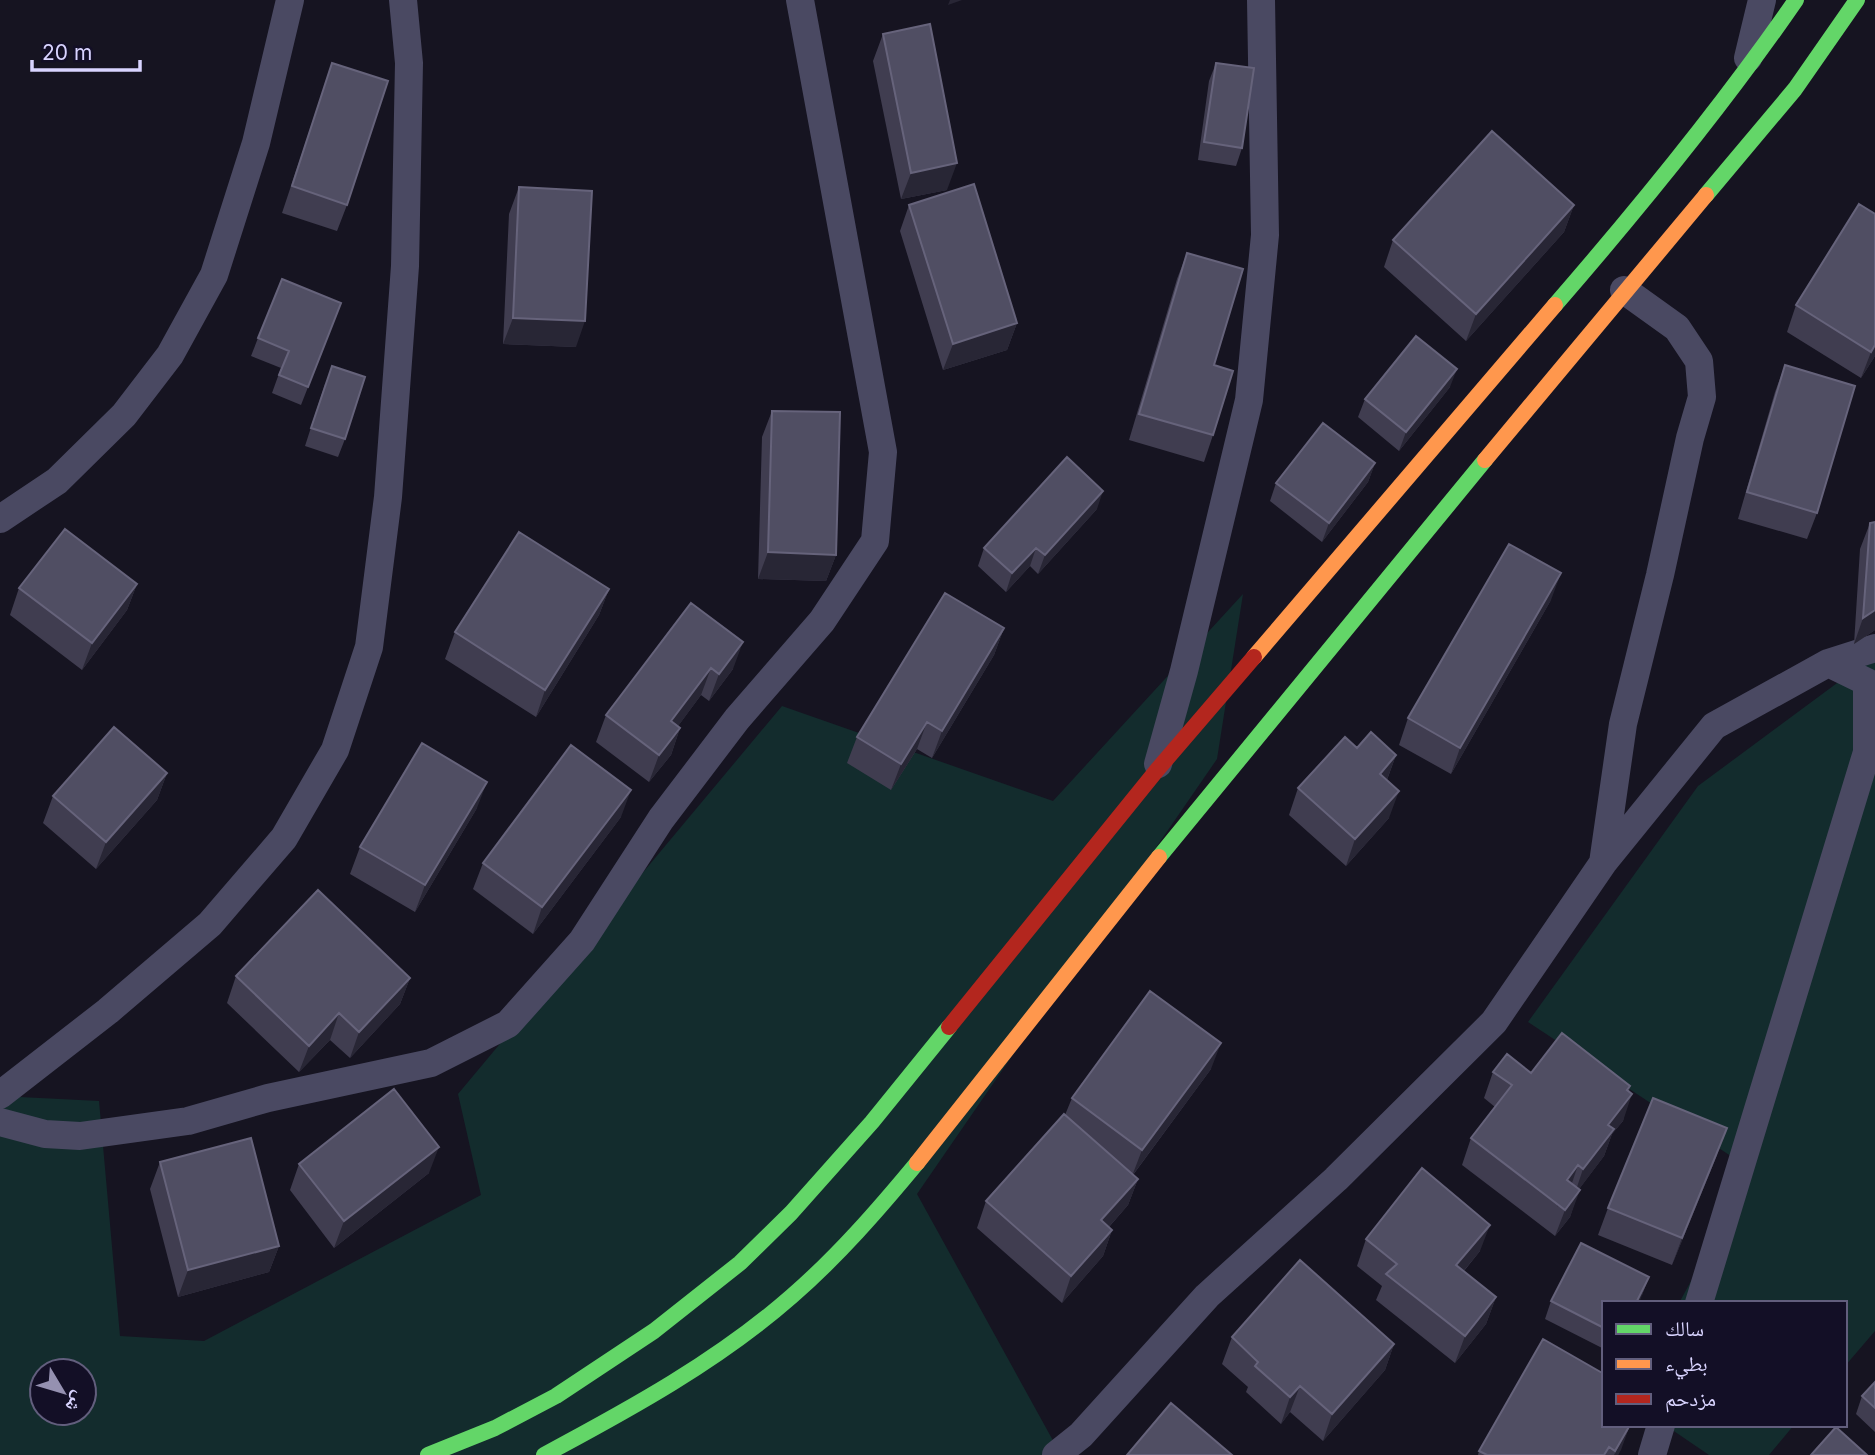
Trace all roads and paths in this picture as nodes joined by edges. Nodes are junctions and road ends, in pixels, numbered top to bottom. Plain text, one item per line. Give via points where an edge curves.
1 (290, 0) edge
2 (403, 0) edge
3 (800, 0) edge
4 (1261, 0) edge
5 (1762, 0) edge
6 (1796, 0) edge
7 (1857, 0) edge
8 (1743, 76) junction
9 (1624, 290) junction
10 (0, 519) edge
11 (1875, 648) edge
12 (1828, 663) junction
13 (1157, 770) junction
14 (1603, 863) junction
15 (0, 1095) edge
16 (0, 1122) edge
17 (1700, 1301) edge
18 (1660, 1427) edge
19 (428, 1455) edge
20 (544, 1455) edge
21 (1056, 1455) edge
22 (1652, 1455) edge

1 - 10 street via 256,143 214,275 170,355 124,415 58,481
2 - 15 street via 409,62 405,266 388,497 369,647 335,750 284,838 210,924
3 - 16 street via 883,452 875,541 822,621 737,719 661,819 582,941 508,1024 431,1063 268,1097 188,1121 80,1136 45,1134
4 - 13 street via 1265,235 1249,400
5 - 8 street
6 - 8 highway
7 - 9 highway via 1831,44 1781,108
8 - 13 highway via 1651,194
9 - 14 street via 1677,328 1699,361 1702,397 1623,724
9 - 20 highway via 1084,948 925,1152 820,1271 710,1360
11 - 12 street
12 - 14 street via 1714,726
12 - 17 street via 1867,682 1867,752
13 - 19 highway via 872,1122 740,1263 654,1331 556,1396 495,1428
14 - 21 street via 1494,1022 1336,1179 1207,1296 1081,1435
18 - 22 street

